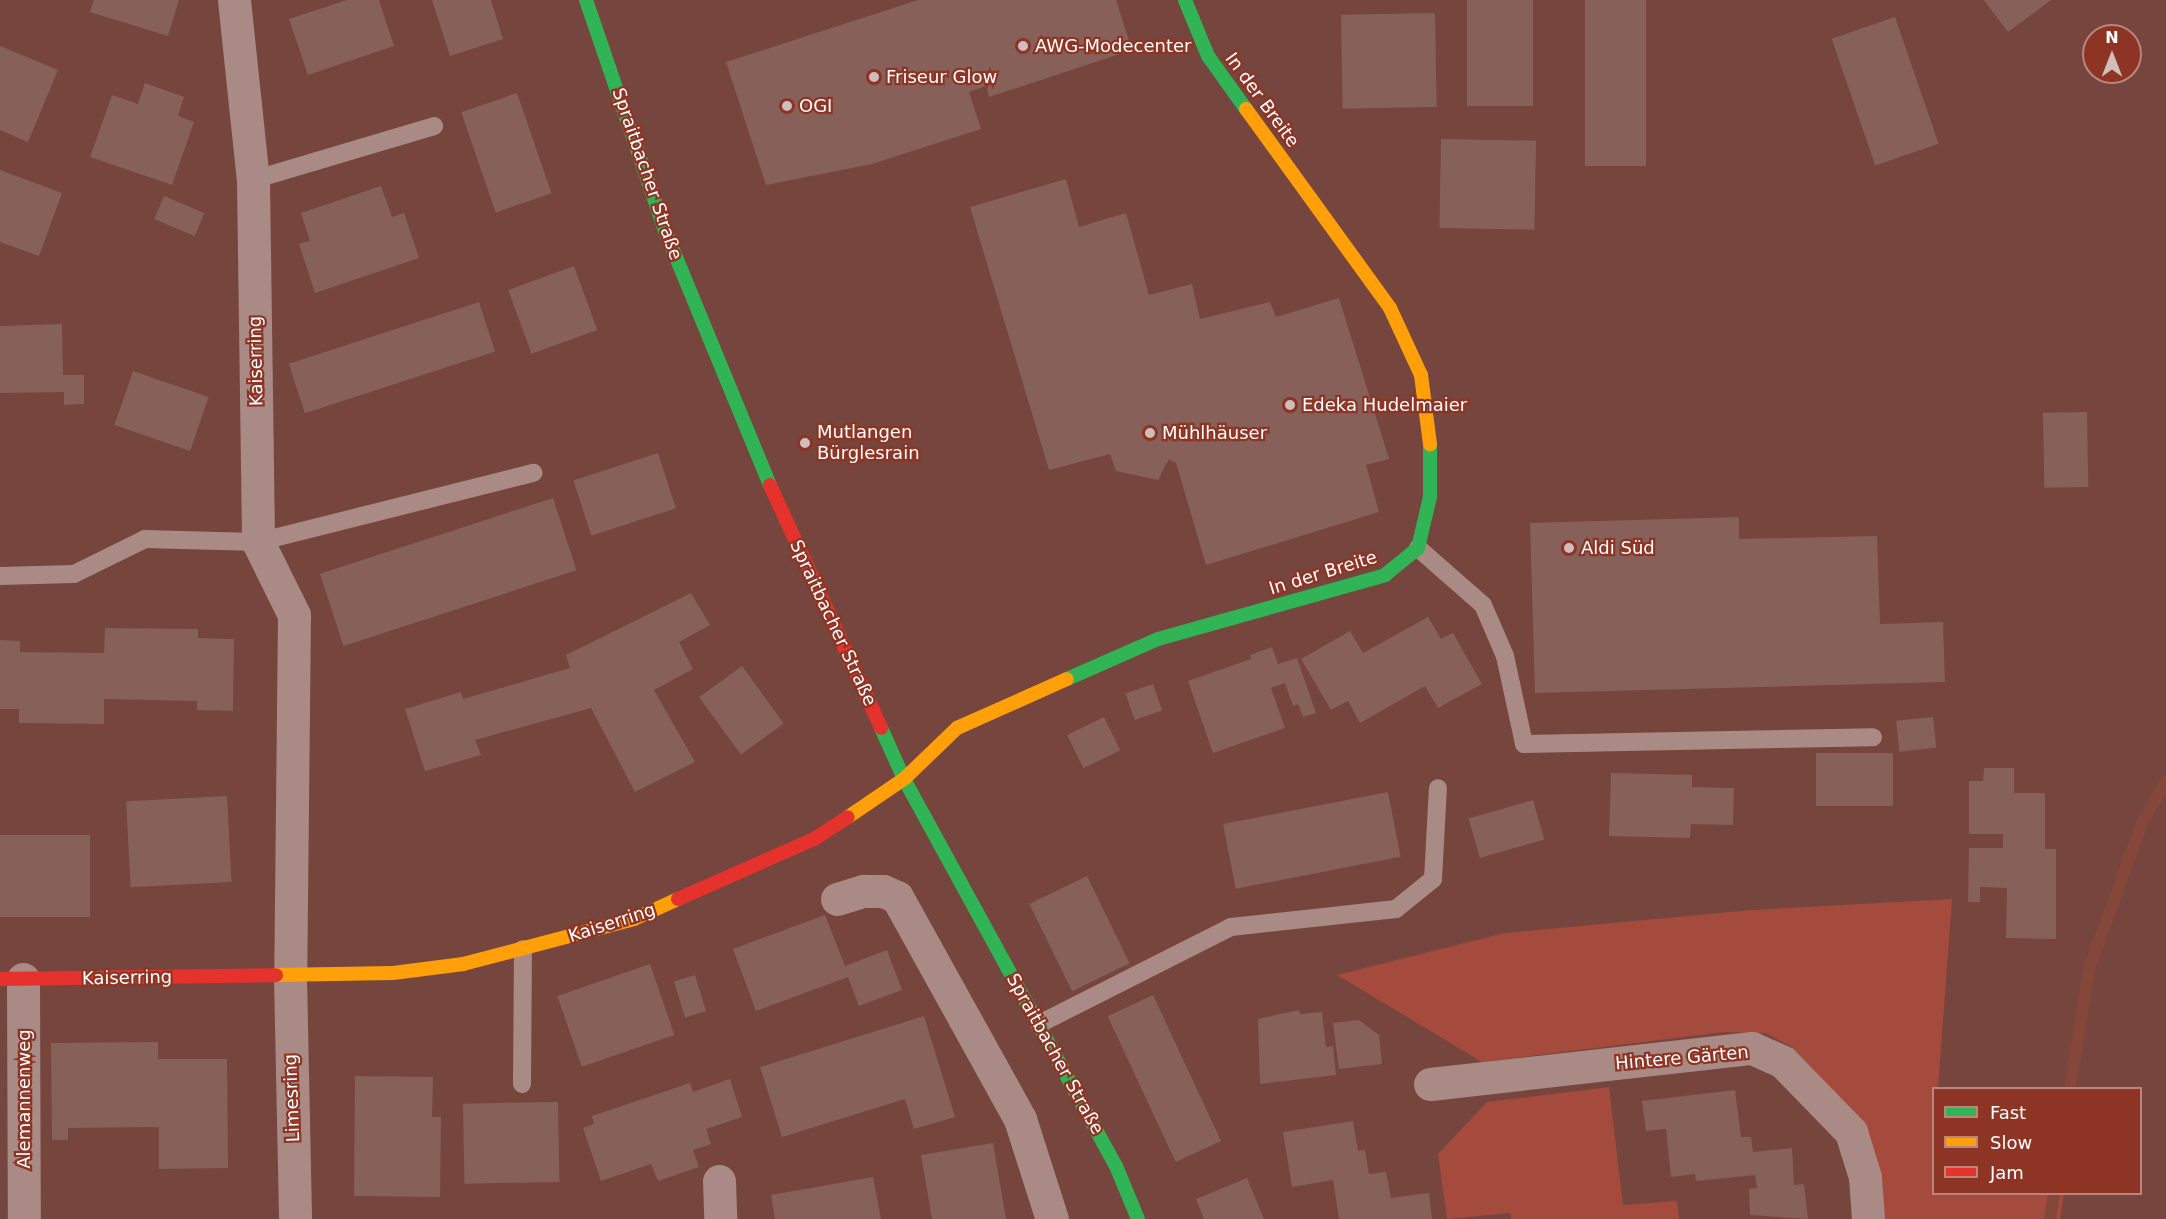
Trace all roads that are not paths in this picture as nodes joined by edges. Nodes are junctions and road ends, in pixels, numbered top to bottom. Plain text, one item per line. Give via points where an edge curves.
1 (234, 0) edge
2 (586, 0) edge
3 (1185, 0) edge
4 (434, 126) dead end
5 (253, 180) junction
6 (533, 473) dead end
7 (258, 542) junction
8 (1418, 548) junction
9 (0, 576) edge
10 (1873, 737) dead end
11 (904, 779) junction
12 (1438, 788) dead end
13 (837, 899) dead end
14 (523, 949) junction
15 (290, 977) junction
16 (11, 979) edge
17 (1039, 1024) junction
18 (522, 1084) dead end
19 (1430, 1084) dead end
20 (719, 1181) dead end
21 (24, 1219) edge
22 (296, 1219) edge
23 (720, 1219) edge
24 (1052, 1219) edge
25 (1138, 1219) edge
26 (1868, 1219) edge

1 - 5 street, Kaiserring
2 - 11 street, Spraitbacher Straße via 705,333
3 - 8 street, In der Breite via 1208,56 1390,308 1421,375 1430,431 1430,497
4 - 5 lane
5 - 7 street, Kaiserring
6 - 7 lane
7 - 9 lane via 145,539 74,574
7 - 15 street, Kaiserring via 294,615
8 - 10 lane via 1483,605 1505,656 1524,744
8 - 11 street, In der Breite via 1385,575 1163,637 957,728
11 - 14 street, Kaiserring via 814,839 634,919
11 - 17 street, Spraitbacher Straße
12 - 17 lane via 1432,879 1396,909 1231,927
13 - 24 street via 864,891 883,891 897,897 1020,1119
14 - 15 street, Kaiserring via 463,964 393,973
14 - 18 lane
15 - 16 street, Kaiserring
15 - 22 street, Limesring
16 - 21 street, Alemannenweg
17 - 25 street, Spraitbacher Straße via 1116,1166
19 - 26 street, Hintere Gärten via 1752,1048 1783,1062 1851,1132 1865,1177
20 - 23 street

